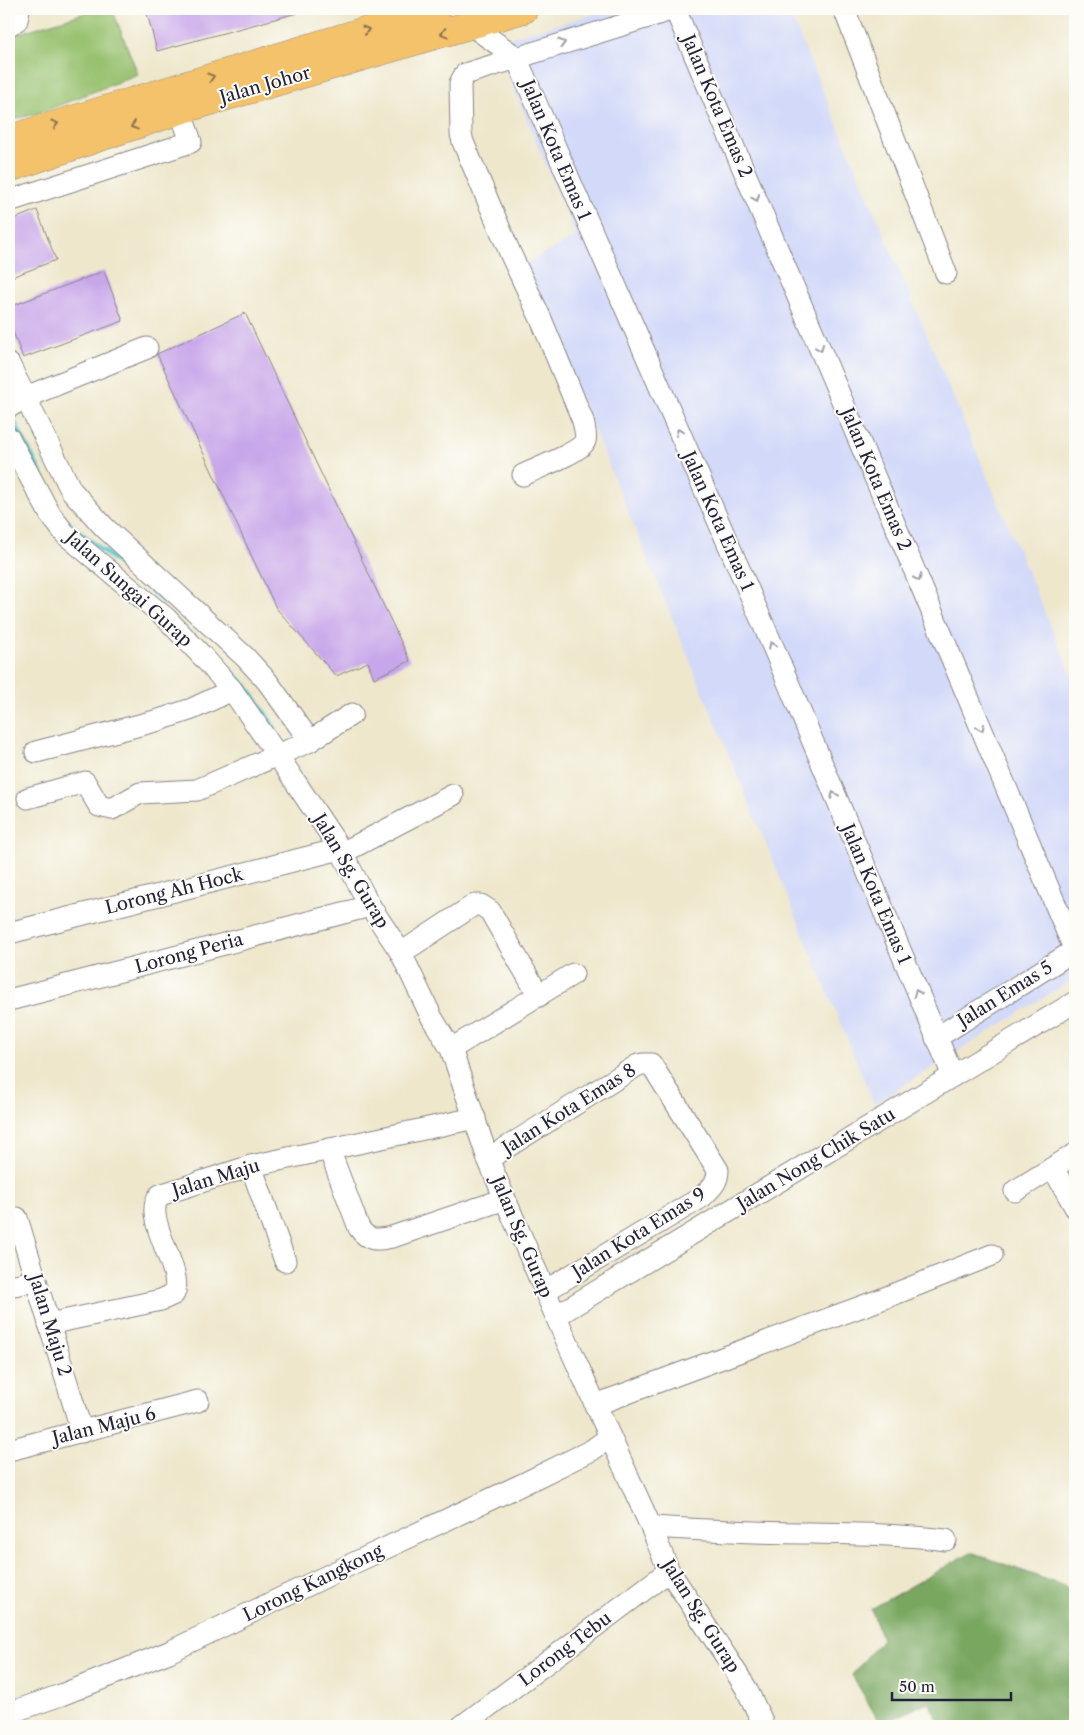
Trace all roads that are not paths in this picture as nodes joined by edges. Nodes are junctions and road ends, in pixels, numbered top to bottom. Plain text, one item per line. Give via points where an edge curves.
1 (19, 9) edge
2 (437, 9) edge
3 (524, 9) edge
4 (674, 9) edge
5 (844, 9) edge
6 (405, 13) edge
7 (9, 25) edge
8 (472, 26) junction
9 (516, 57) junction
10 (180, 110) junction
11 (9, 139) edge
12 (9, 168) edge
13 (9, 201) edge
14 (946, 273) dead end
15 (147, 348) dead end
16 (9, 364) edge
17 (17, 402) edge
18 (9, 438) edge
19 (523, 475) dead end
20 (232, 690) junction
21 (352, 714) dead end
22 (310, 741) junction
23 (36, 752) dead end
24 (278, 756) junction
25 (453, 795) dead end
26 (28, 798) dead end
27 (341, 851) junction
28 (370, 906) junction
29 (9, 933) edge
30 (1075, 950) edge
31 (401, 953) junction
32 (573, 974) dead end
33 (538, 996) junction
34 (9, 1000) edge
35 (1075, 1002) edge
36 (936, 1038) junction
37 (451, 1049) junction
38 (651, 1064) joint
39 (953, 1076) junction
40 (475, 1118) junction
41 (329, 1149) junction
42 (1075, 1154) edge
43 (488, 1159) junction
44 (252, 1166) junction
45 (1053, 1168) junction
46 (1014, 1191) dead end
47 (505, 1199) junction
48 (1075, 1208) edge
49 (17, 1218) dead end
50 (992, 1255) dead end
51 (285, 1261) dead end
52 (36, 1281) junction
53 (9, 1286) edge
54 (545, 1291) junction
55 (556, 1316) junction
56 (49, 1324) junction
57 (198, 1401) dead end
58 (596, 1405) junction
59 (82, 1432) junction
60 (610, 1437) junction
61 (9, 1450) edge
62 (651, 1527) junction
63 (946, 1540) dead end
64 (669, 1571) junction
65 (9, 1714) edge
66 (762, 1721) dead end
67 (462, 1726) edge

1 - 7 street via 17,20
2 - 6 highway, Jalan Johor
3 - 8 highway, Jalan Johor
9 -> 4 street
4 -> 30 street, Jalan Kota Emas 2
5 - 14 street
11 -> 6 highway, Jalan Johor
8 - 9 street, Jalan Kota Emas 1
8 -> 10 highway, Jalan Johor
9 - 19 street via 465,74 462,78 461,134 510,255 541,319 582,421 586,440 567,455
36 -> 9 street, Jalan Kota Emas 1 via 770,641
10 -> 12 highway, Jalan Johor
10 - 13 street via 192,142
15 - 17 street
16 - 17 street
17 - 22 street via 71,490 85,507 246,657
18 - 20 street, Jalan Sungai Gurap via 50,514 66,534 166,618
20 - 23 street via 159,720
20 - 24 street, Jalan Sungai Gurap
21 - 22 street
22 - 24 street
24 - 26 street via 197,790 140,792 112,809 100,806 85,782
24 - 27 street, Jalan Sg. Gurap
25 - 27 street, Lorong Ah Hock
27 - 28 street, Jalan Sg. Gurap
27 - 29 street, Lorong Ah Hock
28 - 31 street, Jalan Sg. Gurap
28 - 34 street, Lorong Peria
30 - 36 street, Jalan Emas 5
31 - 33 street via 474,905 481,905 490,912
31 - 37 street, Jalan Sg. Gurap via 432,1018
32 - 33 street
33 - 37 street
35 - 39 street, Jalan Nong Chik Satu
36 - 39 street, Jalan Kota Emas 1
37 - 40 street, Jalan Sg. Gurap
38 - 43 street, Jalan Kota Emas 8 via 638,1066
38 - 54 street, Jalan Kota Emas 9 via 718,1170 715,1185 702,1197
39 - 55 street, Jalan Nong Chik Satu
40 - 41 street, Jalan Maju
40 - 43 street, Jalan Sg. Gurap
41 - 44 street, Jalan Maju
41 - 47 street via 359,1228 369,1239 392,1237
42 - 45 street
43 - 47 street, Jalan Sg. Gurap
44 - 51 street
44 - 56 street, Jalan Maju via 156,1200 155,1216 173,1273 174,1294 161,1300
45 - 46 street
45 - 48 street
47 - 54 street, Jalan Sg. Gurap
49 - 52 street, Jalan Maju 2
50 - 58 street
52 - 53 street
52 - 56 street, Jalan Maju 2
54 - 55 street, Jalan Sg. Gurap
55 - 58 street, Jalan Sg. Gurap
56 - 59 street, Jalan Maju 2
57 - 59 street, Jalan Maju 6
58 - 60 street, Jalan Sg. Gurap
59 - 61 street, Jalan Maju 6
60 - 62 street, Jalan Sg. Gurap
60 - 65 street, Lorong Kangkong via 592,1450 523,1484 169,1652
62 - 63 street via 890,1535
62 - 64 street, Jalan Sg. Gurap
64 - 66 street, Jalan Sg. Gurap via 746,1688
64 - 67 street, Lorong Tebu

